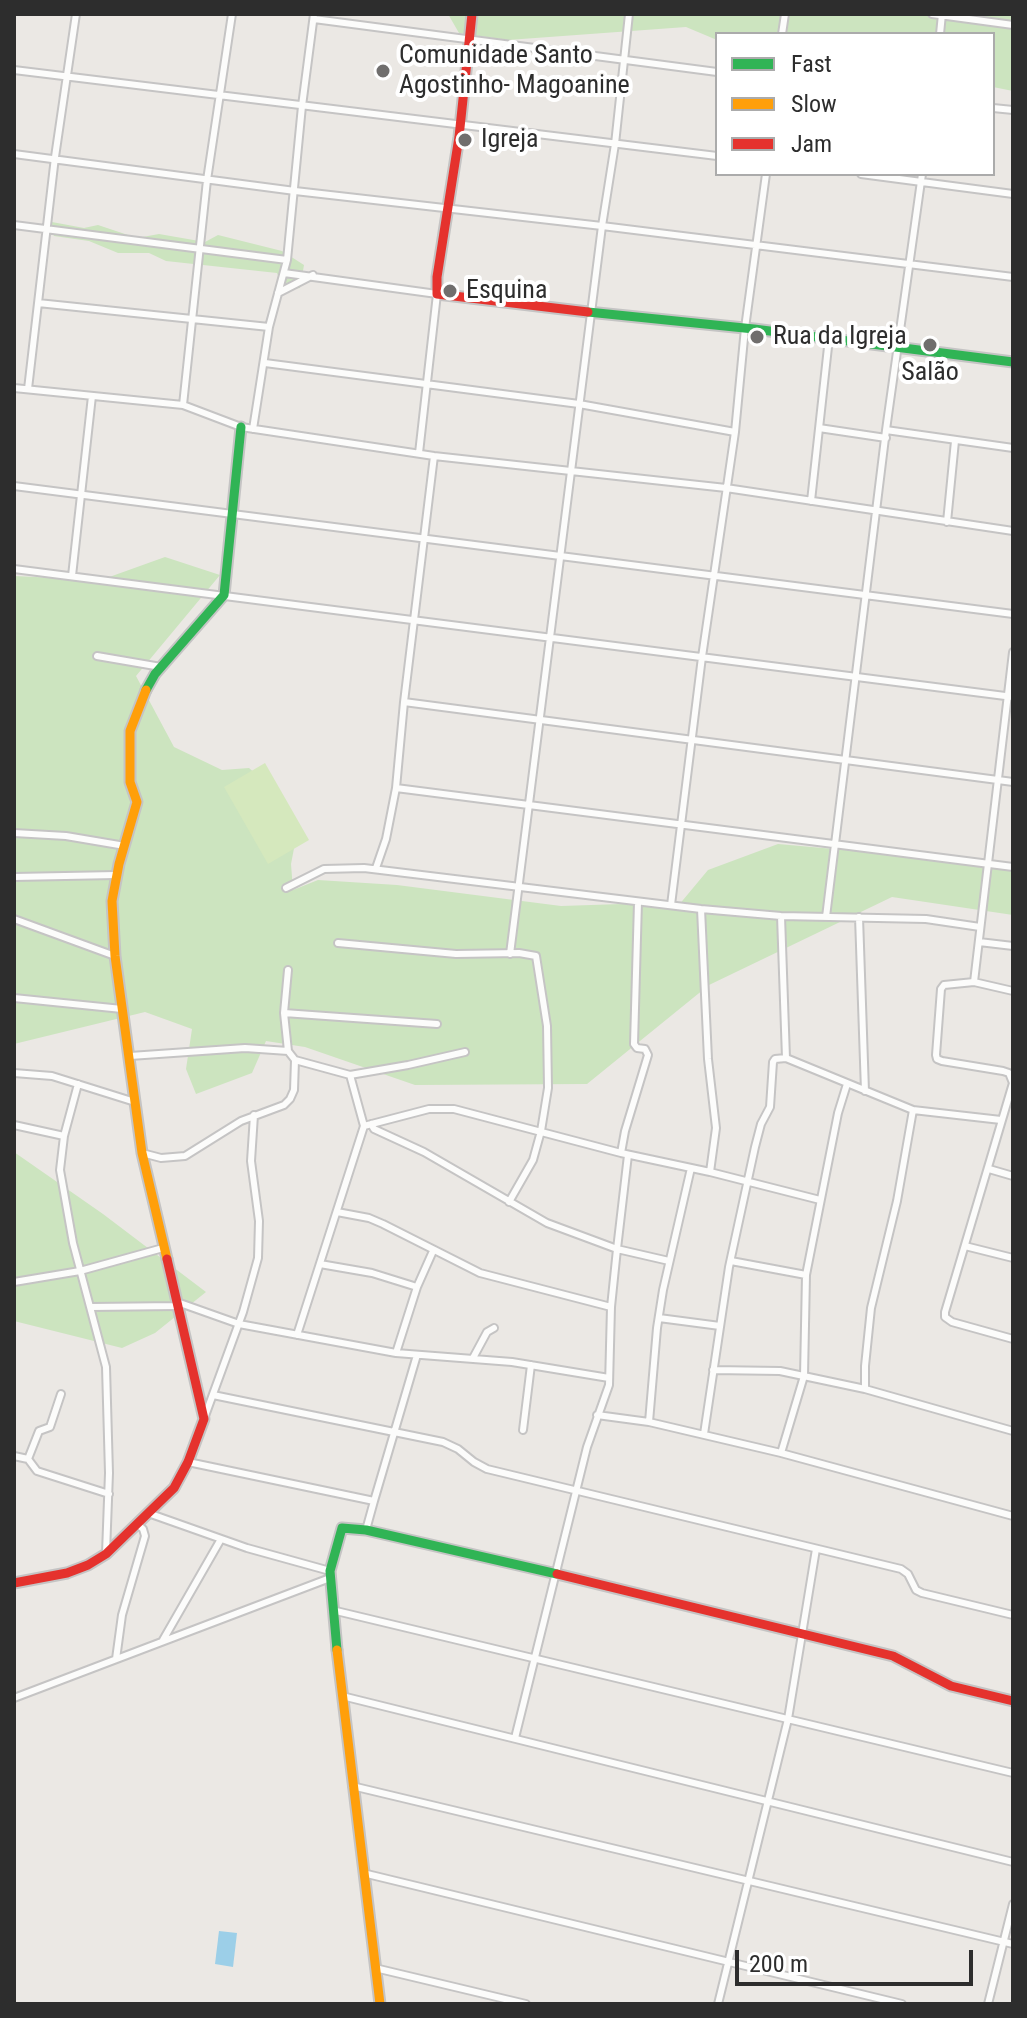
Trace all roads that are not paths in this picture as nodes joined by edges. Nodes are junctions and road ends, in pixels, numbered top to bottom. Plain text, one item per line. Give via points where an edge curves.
1 (76, 14) edge
2 (231, 14) edge
3 (472, 14) edge
4 (629, 14) edge
5 (932, 14) edge
6 (942, 15) edge
7 (314, 16) edge
8 (1013, 25) edge
9 (468, 40) junction
10 (624, 59) junction
11 (14, 70) edge
12 (715, 72) edge
13 (66, 76) junction
14 (218, 95) junction
15 (302, 106) junction
16 (460, 126) junction
17 (615, 144) junction
18 (14, 154) edge
19 (715, 156) edge
20 (55, 157) junction
21 (766, 176) edge
22 (891, 176) edge
23 (921, 178) edge
24 (207, 180) junction
25 (295, 191) junction
26 (1013, 194) edge
27 (449, 208) junction
28 (14, 225) edge
29 (602, 226) junction
30 (48, 229) junction
31 (758, 245) junction
32 (200, 248) junction
33 (287, 260) junction
34 (910, 263) junction
35 (284, 273) junction
36 (313, 275) junction
37 (1013, 277) edge
38 (278, 293) junction
39 (437, 294) junction
40 (38, 303) junction
41 (592, 312) junction
42 (192, 318) junction
43 (269, 327) junction
44 (745, 328) junction
45 (829, 338) junction
46 (898, 346) junction
47 (1013, 362) edge
48 (265, 363) junction
49 (426, 385) junction
50 (14, 388) edge
51 (28, 389) junction
52 (92, 396) junction
53 (579, 404) junction
54 (183, 405) junction
55 (241, 427) junction
56 (819, 428) junction
57 (253, 429) junction
58 (735, 432) junction
59 (886, 434) junction
60 (955, 441) junction
61 (1013, 448) edge
62 (419, 453) junction
63 (434, 456) junction
64 (570, 472) junction
65 (14, 486) edge
66 (726, 488) junction
67 (82, 494) junction
68 (811, 501) junction
69 (878, 512) junction
70 (234, 513) junction
71 (947, 522) junction
72 (1013, 531) edge
73 (425, 537) junction
74 (560, 556) junction
75 (14, 569) edge
76 (714, 575) junction
77 (72, 576) junction
78 (866, 594) junction
79 (224, 595) junction
80 (1013, 614) edge
81 (414, 621) junction
82 (551, 638) junction
83 (1013, 652) edge
84 (97, 656) dead end
85 (702, 657) junction
86 (161, 667) junction
87 (856, 677) junction
88 (1010, 697) edge
89 (404, 702) junction
90 (541, 719) junction
91 (693, 740) junction
92 (846, 759) junction
93 (998, 780) junction
94 (1013, 782) edge
95 (396, 788) junction
96 (528, 804) junction
97 (682, 823) junction
98 (14, 833) edge
99 (834, 844) junction
100 (125, 846) junction
101 (988, 863) junction
102 (1013, 867) edge
103 (376, 868) junction
104 (116, 875) junction
105 (14, 877) edge
106 (519, 886) junction
107 (286, 888) dead end
108 (638, 902) junction
109 (671, 905) junction
110 (701, 909) junction
111 (781, 916) junction
112 (826, 917) junction
113 (859, 917) junction
114 (14, 919) edge
115 (980, 927) junction
116 (979, 942) junction
117 (338, 943) dead end
118 (1013, 946) edge
119 (510, 954) junction
120 (115, 956) junction
121 (288, 970) dead end
122 (974, 982) junction
123 (1013, 991) edge
124 (14, 998) edge
125 (122, 1009) junction
126 (284, 1013) junction
127 (437, 1024) dead end
128 (288, 1051) junction
129 (465, 1052) dead end
130 (130, 1056) junction
131 (786, 1058) junction
132 (295, 1060) junction
133 (14, 1073) edge
134 (350, 1075) junction
135 (1013, 1083) edge
136 (78, 1084) junction
137 (847, 1084) junction
138 (865, 1091) junction
139 (135, 1102) junction
140 (913, 1110) junction
141 (254, 1115) junction
142 (1001, 1120) junction
143 (14, 1125) edge
144 (367, 1125) junction
145 (541, 1131) junction
146 (64, 1136) junction
147 (142, 1153) junction
148 (625, 1154) junction
149 (691, 1168) junction
150 (989, 1169) junction
151 (710, 1172) junction
152 (1013, 1176) edge
153 (747, 1183) junction
154 (820, 1200) junction
155 (509, 1202) junction
156 (337, 1212) junction
157 (965, 1246) junction
158 (163, 1248) junction
159 (617, 1249) junction
160 (433, 1251) junction
161 (1013, 1258) edge
162 (669, 1261) junction
163 (731, 1261) junction
164 (320, 1264) junction
165 (80, 1271) junction
166 (806, 1275) junction
167 (14, 1282) edge
168 (417, 1287) junction
169 (177, 1303) junction
170 (91, 1307) junction
171 (611, 1307) junction
172 (659, 1318) junction
173 (239, 1324) junction
174 (720, 1326) junction
175 (494, 1328) dead end
176 (297, 1335) junction
177 (1013, 1339) edge
178 (396, 1353) junction
179 (417, 1355) junction
180 (473, 1358) junction
181 (531, 1365) junction
182 (713, 1370) junction
183 (804, 1376) junction
184 (609, 1378) junction
185 (865, 1389) junction
186 (61, 1394) dead end
187 (213, 1395) junction
188 (597, 1415) junction
189 (204, 1419) junction
190 (649, 1422) junction
191 (523, 1430) dead end
192 (1013, 1431) edge
193 (396, 1432) junction
194 (704, 1434) junction
195 (781, 1453) junction
196 (14, 1456) edge
197 (28, 1459) junction
198 (188, 1462) junction
199 (577, 1491) junction
200 (109, 1494) junction
201 (374, 1501) junction
202 (148, 1513) junction
203 (1013, 1516) edge
204 (137, 1524) junction
205 (366, 1530) junction
206 (221, 1539) junction
207 (816, 1549) junction
208 (106, 1554) junction
209 (556, 1574) junction
210 (330, 1575) junction
211 (14, 1583) edge
212 (332, 1610) junction
213 (1013, 1615) edge
214 (800, 1634) junction
215 (162, 1641) junction
216 (536, 1657) junction
217 (116, 1659) junction
218 (342, 1696) junction
219 (14, 1698) edge
220 (1013, 1701) edge
221 (788, 1719) junction
222 (515, 1738) junction
223 (1013, 1773) edge
224 (352, 1786) junction
225 (769, 1799) junction
226 (1013, 1862) edge
227 (363, 1873) junction
228 (747, 1882) junction
229 (1013, 1904) edge
230 (1003, 1941) junction
231 (1013, 1944) edge
232 (728, 1962) junction
233 (375, 1968) junction
234 (380, 2004) edge
235 (526, 2004) edge
236 (718, 2004) edge
237 (902, 2004) edge
238 (988, 2004) edge

1 - 13 street
2 - 14 street
3 - 9 street
4 - 10 street
5 - 6 street
6 - 8 street
7 - 9 street
7 - 15 street
9 - 10 street
9 - 16 street
10 - 12 street
10 - 17 street
11 - 13 street
13 - 14 street
13 - 20 street
14 - 15 street
14 - 24 street
15 - 16 street
15 - 25 street
16 - 17 street
16 - 27 street
17 - 19 street
17 - 29 street
18 - 20 street
20 - 24 street
20 - 30 street
21 - 31 street
22 - 23 street
23 - 26 street
23 - 34 street
24 - 25 street
24 - 32 street
25 - 27 street
25 - 33 street
27 - 29 street
27 - 39 street
28 - 30 street
29 - 31 street
29 - 41 street
30 - 32 street
30 - 40 street
31 - 34 street
31 - 44 street
32 - 33 street
32 - 42 street
33 - 35 street
34 - 37 street
34 - 46 street
35 - 36 street
35 - 38 street
36 - 38 street
36 - 39 street
38 - 43 street
39 - 41 street
39 - 49 street
40 - 42 street
40 - 51 street
41 - 44 street
41 - 53 street
42 - 43 street
42 - 54 street
43 - 48 street
44 - 45 street
44 - 58 street
45 - 46 street
45 - 56 street
46 - 47 street
46 - 59 street
48 - 49 street
48 - 57 street
49 - 53 street
49 - 62 street
50 - 51 street
51 - 52 street
52 - 54 street
52 - 67 street
53 - 58 street
53 - 64 street
54 - 55 street
55 - 57 street
55 - 70 street
56 - 59 street
56 - 68 street
57 - 62 street
58 - 66 street
59 - 60 street
59 - 69 street
60 - 61 street
60 - 71 street
62 - 63 street
63 - 64 street
63 - 73 street
64 - 66 street
64 - 74 street
65 - 67 street
66 - 68 street
66 - 76 street
67 - 70 street
67 - 77 street
68 - 69 street
69 - 71 street
69 - 78 street
70 - 73 street
70 - 79 street
71 - 72 street
73 - 74 street
73 - 81 street
74 - 76 street
74 - 82 street
75 - 77 street
76 - 78 street
76 - 85 street
77 - 79 street
78 - 80 street
78 - 87 street
79 - 81 street
79 - 86 street
81 - 82 street
81 - 89 street
82 - 85 street
82 - 90 street
83 - 88 street
84 - 86 street
85 - 87 street
85 - 91 street
86 - 100 street via 141,699 130,731 130,782 137,802
87 - 88 street
87 - 92 street
88 - 93 street
89 - 90 street
89 - 95 street
90 - 91 street
90 - 96 street
91 - 92 street
91 - 97 street
92 - 93 street
92 - 99 street
93 - 94 street
93 - 101 street
95 - 96 street
95 - 103 street
96 - 97 street
96 - 106 street
97 - 99 street
97 - 109 street
98 - 100 street
99 - 101 street
99 - 112 street
100 - 104 street
101 - 102 street
101 - 115 street
103 - 106 street
103 - 107 street via 324,869
104 - 105 street
104 - 120 street
106 - 108 street
106 - 119 street
108 - 109 street
108 - 148 street via 634,1044 648,1055 628,1120
109 - 110 street
110 - 111 street
110 - 151 street via 716,1128
111 - 112 street
111 - 131 street
112 - 113 street
113 - 115 street
113 - 138 street
114 - 120 street
115 - 116 street
116 - 118 street
116 - 122 street
117 - 119 street
119 - 145 street via 532,954 537,962 547,1026 548,1088
120 - 125 street
121 - 126 street
122 - 123 street
122 - 135 street via 947,983 941,989 937,1059 1003,1071
124 - 125 street
125 - 130 street
126 - 127 street
126 - 128 street
128 - 130 street via 245,1048
128 - 132 street
129 - 134 street
130 - 139 street
131 - 137 street
131 - 153 street via 773,1062 770,1107
132 - 134 street
132 - 141 street via 290,1099
133 - 136 street
134 - 144 street
135 - 142 street
136 - 139 street
136 - 146 street
137 - 138 street
137 - 154 street
138 - 140 street
139 - 147 street
140 - 142 street
140 - 185 street via 871,1308
141 - 147 street via 185,1156
141 - 173 street via 251,1161 259,1238
142 - 150 street
143 - 146 street
144 - 145 street via 446,1108
144 - 155 street
144 - 156 street
145 - 148 street
145 - 155 street via 533,1160
146 - 165 street via 60,1170
147 - 158 street
148 - 149 street
148 - 159 street
149 - 151 street
149 - 162 street
150 - 152 street
150 - 157 street
151 - 153 street
153 - 154 street
153 - 163 street
154 - 166 street
155 - 159 street via 563,1230
156 - 160 street via 369,1218
156 - 164 street
157 - 161 street
157 - 177 street via 945,1317
158 - 165 street
158 - 169 street
159 - 162 street
159 - 171 street
160 - 168 street
160 - 171 street via 509,1283
162 - 172 street
163 - 166 street
163 - 174 street
164 - 168 street
164 - 176 street
165 - 167 street
165 - 170 street
166 - 183 street
168 - 178 street
169 - 170 street
169 - 173 street
169 - 189 street
170 - 200 street via 106,1367
171 - 184 street
172 - 174 street
172 - 190 street
173 - 176 street
173 - 187 street
174 - 182 street
175 - 180 street
176 - 178 street
178 - 179 street
179 - 180 street
179 - 193 street
180 - 181 street
181 - 184 street
181 - 191 street
182 - 183 street via 762,1369
182 - 194 street
183 - 185 street
183 - 195 street
184 - 188 street
185 - 192 street
186 - 197 street via 50,1427 39,1431
187 - 189 street
187 - 193 street
188 - 190 street
188 - 199 street
189 - 198 street
190 - 194 street
193 - 199 street via 450,1444 487,1469
193 - 201 street
194 - 195 street
195 - 203 street
196 - 197 street
197 - 200 street via 37,1471
198 - 201 street
198 - 202 street via 174,1488
199 - 207 street
199 - 209 street
200 - 208 street
201 - 205 street
202 - 204 street
202 - 206 street
204 - 208 street
204 - 217 street via 145,1536 122,1615
205 - 209 street
205 - 210 street via 342,1528
206 - 210 street
206 - 215 street
207 - 213 street via 901,1569 922,1593
207 - 214 street
208 - 211 street via 67,1573
209 - 214 street
209 - 216 street
210 - 212 street
210 - 215 street
212 - 216 street
212 - 218 street
214 - 220 street via 893,1656 951,1686
214 - 221 street
215 - 217 street
216 - 221 street
216 - 222 street
217 - 219 street
218 - 222 street
218 - 224 street
221 - 223 street
221 - 225 street
222 - 225 street
224 - 227 street
224 - 228 street
225 - 226 street
225 - 228 street
227 - 232 street
227 - 233 street
228 - 230 street
228 - 232 street
229 - 230 street
230 - 231 street
230 - 238 street
232 - 236 street
232 - 237 street
233 - 234 street
233 - 235 street

